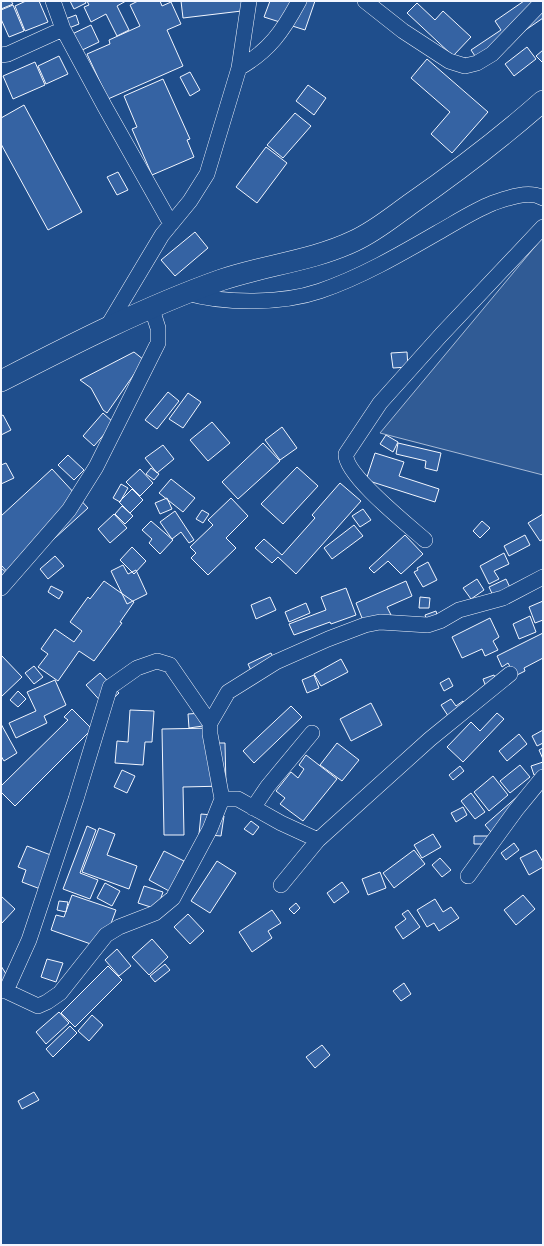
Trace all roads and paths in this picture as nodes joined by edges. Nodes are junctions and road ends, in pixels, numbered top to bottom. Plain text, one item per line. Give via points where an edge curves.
1 (53, 1) edge
2 (249, 1) edge
3 (299, 1) edge
4 (364, 1) edge
5 (543, 1) edge
6 (63, 29) junction
7 (1, 54) edge
8 (239, 68) junction
9 (543, 101) edge
10 (543, 198) edge
11 (172, 224) junction
12 (543, 227) edge
13 (187, 294) junction
14 (152, 309) junction
15 (107, 327) junction
16 (1, 381) edge
17 (424, 540) dead end
18 (543, 578) edge
19 (1, 588) edge
20 (510, 674) dead end
21 (210, 723) junction
22 (312, 733) dead end
23 (543, 777) edge
24 (222, 799) junction
25 (254, 808) junction
26 (318, 840) junction
27 (468, 876) dead end
28 (281, 885) dead end
29 (4, 991) edge

1 - 6 street
2 - 8 street
3 - 8 street via 277,38
4 - 5 street via 403,31 449,61 465,66 477,63 492,54
6 - 7 street via 8,54
6 - 11 street
8 - 11 street via 206,174
9 - 13 main road via 435,187 371,232 317,256 222,280
10 - 13 street via 531,194 484,207 349,280 319,292 289,299 252,300
11 - 15 street via 162,235
12 - 17 street via 380,403 346,454 345,459 350,468 364,484
13 - 14 main road
14 - 15 main road
14 - 19 street via 158,328 158,343 96,467 69,510
15 - 16 main road
18 - 21 street via 503,598 459,610 434,624 380,622 328,639 276,662 228,692
20 - 26 street via 430,739
21 - 24 street
21 - 29 street via 170,665 157,661 137,668 110,687 29,940
22 - 25 street via 268,786
23 - 27 street
24 - 25 street via 235,798
24 - 29 street via 210,829 173,898 166,906 106,935 60,993 47,1002 38,1006
25 - 26 street
26 - 28 street

